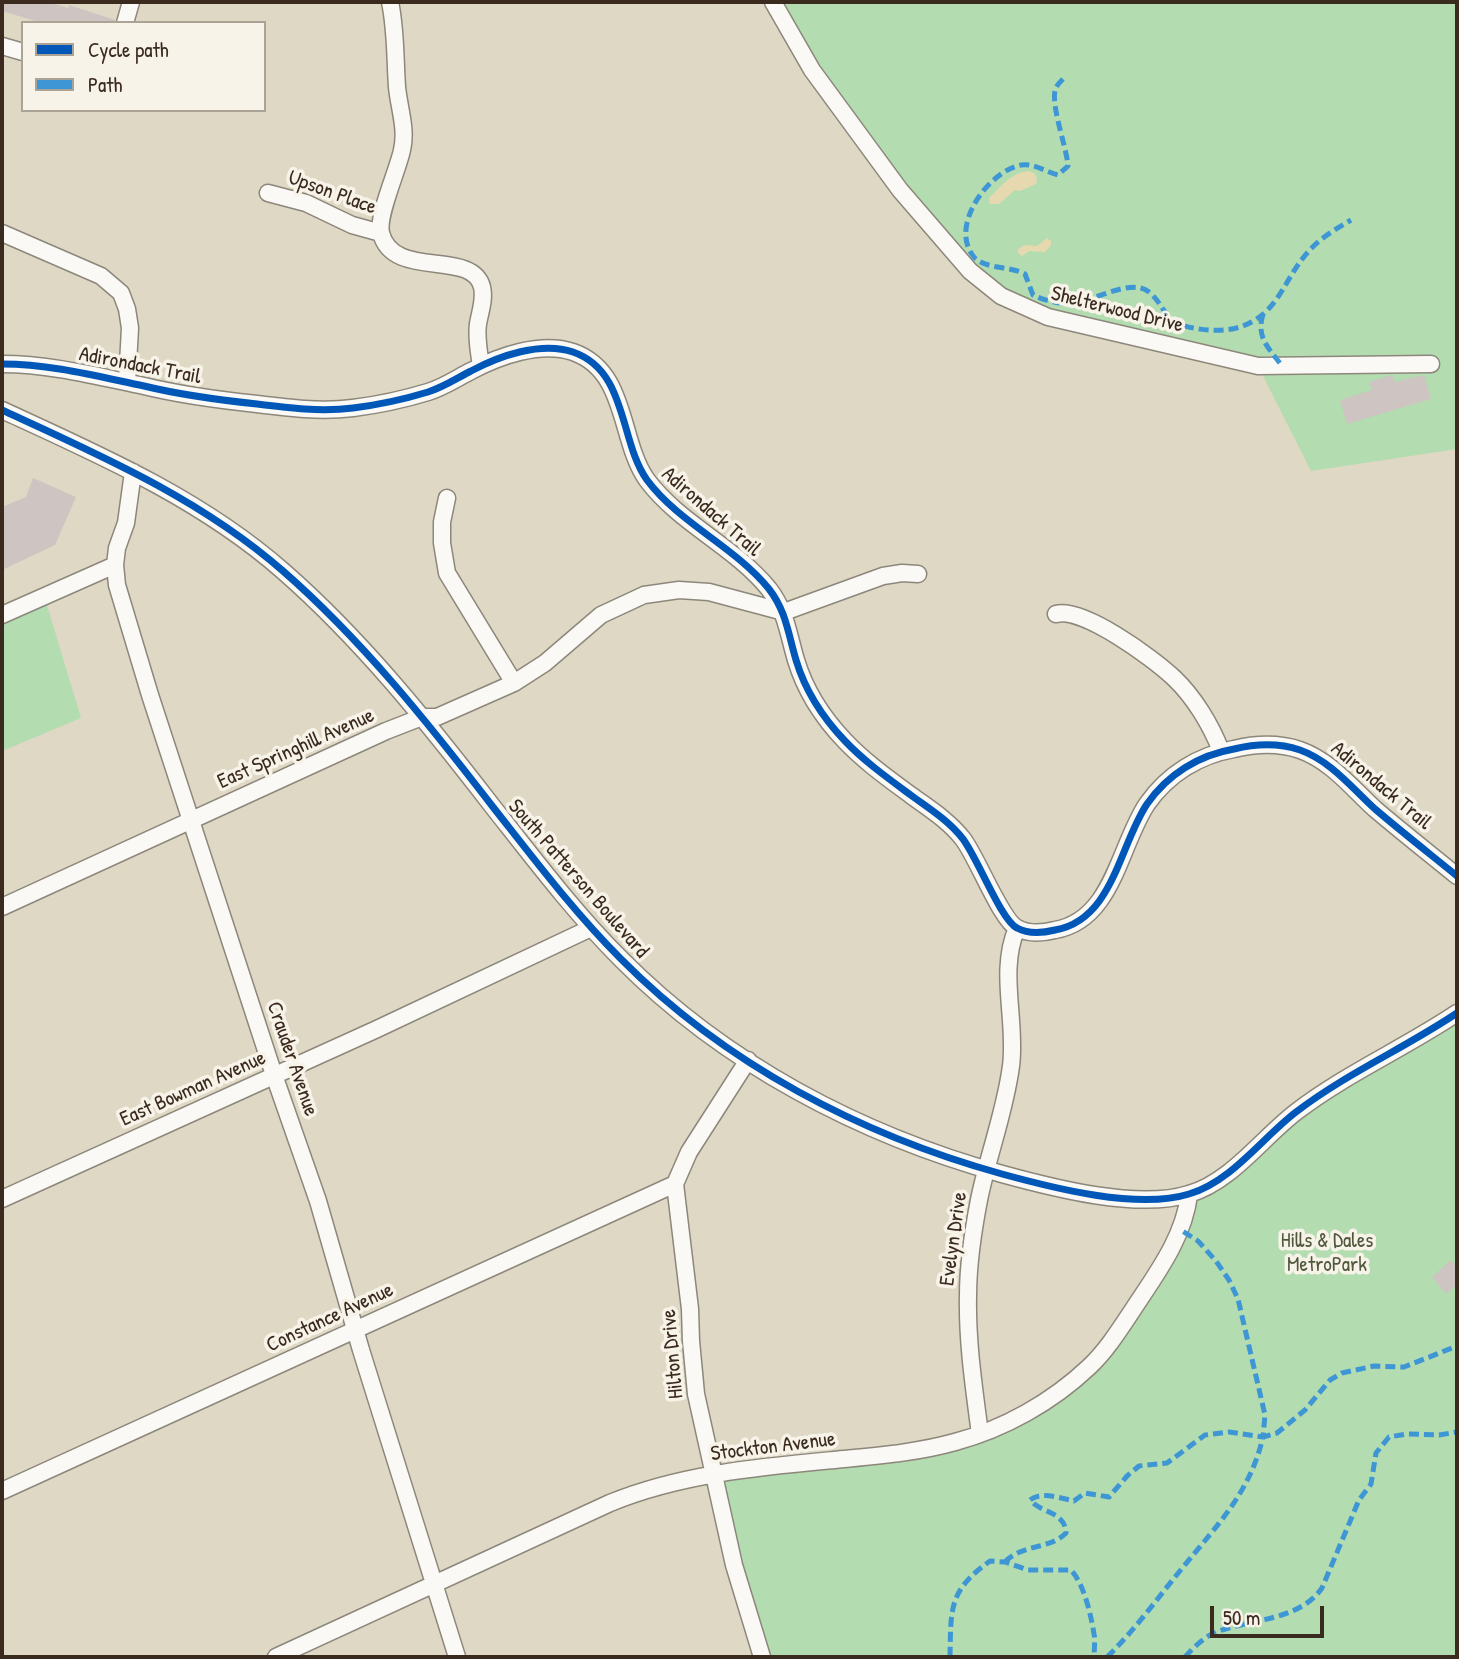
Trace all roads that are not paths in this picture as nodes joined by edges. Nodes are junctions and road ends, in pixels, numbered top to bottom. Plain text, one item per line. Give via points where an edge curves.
1 (131, 2) edge
2 (390, 2) edge
3 (773, 2) edge
4 (126, 21) edge
5 (2, 46) edge
6 (21, 51) edge
7 (268, 193) dead end
8 (2, 233) edge
9 (381, 233) junction
10 (2, 364) edge
11 (1431, 364) dead end
12 (481, 366) junction
13 (127, 382) junction
14 (2, 410) edge
15 (133, 472) junction
16 (447, 498) dead end
17 (115, 565) junction
18 (918, 574) dead end
19 (784, 612) junction
20 (1056, 614) dead end
21 (2, 615) edge
22 (514, 683) junction
23 (422, 717) junction
24 (1221, 751) junction
25 (192, 820) junction
26 (1457, 876) edge
27 (2, 907) edge
28 (591, 928) junction
29 (1017, 928) junction
30 (1457, 1013) edge
31 (748, 1060) junction
32 (274, 1075) junction
33 (987, 1170) junction
34 (675, 1184) junction
35 (1189, 1195) junction
36 (2, 1199) edge
37 (355, 1329) junction
38 (980, 1434) junction
39 (715, 1475) junction
40 (2, 1490) edge
41 (435, 1584) junction
42 (276, 1657) edge
43 (457, 1657) edge
44 (762, 1657) edge

1 - 4 street
2 - 9 street via 404,130
3 - 11 street, Shelterwood Drive via 812,71 900,190 970,271 1001,296 1073,324 1258,366
5 - 6 street
7 - 9 street, Upson Place
8 - 13 street via 101,275 121,293 130,328
9 - 12 street via 397,254 458,267 479,278 483,296 477,339
10 - 13 street, Adirondack Trail via 52,366
12 - 13 street, Adirondack Trail via 428,392 322,410 224,400
12 - 19 street, Adirondack Trail via 543,349 574,352 588,360 600,371 622,409 634,454 648,482 741,561
14 - 15 street, South Patterson Boulevard
15 - 17 street, Crauder Avenue
15 - 23 street, South Patterson Boulevard via 241,537 282,569
16 - 22 street via 442,522 447,573
17 - 21 street
17 - 25 street, Crauder Avenue via 150,695
18 - 19 street via 883,576
19 - 22 street, East Springhill Avenue via 709,592 644,595 601,615
19 - 29 street, Adirondack Trail via 805,684 832,727 885,777 961,836 1005,918
20 - 24 street via 1076,614 1107,630 1174,678
22 - 23 street, East Springhill Avenue via 437,717
23 - 25 street, East Springhill Avenue
23 - 28 street, South Patterson Boulevard
24 - 26 street, Adirondack Trail via 1263,745 1288,747 1314,757
24 - 29 street, Adirondack Trail via 1196,760 1159,790 1135,825 1109,886 1088,914 1063,929
25 - 27 street, East Springhill Avenue
25 - 32 street, Crauder Avenue
28 - 31 street, South Patterson Boulevard via 650,988
28 - 32 street, East Bowman Avenue
29 - 33 street, Evelyn Drive via 1009,973 1012,1064
30 - 35 street, South Patterson Boulevard via 1343,1079 1294,1113 1229,1171
31 - 33 street, South Patterson Boulevard via 855,1122
31 - 34 street via 689,1152
32 - 36 street, East Bowman Avenue
32 - 37 street, Crauder Avenue via 318,1201
33 - 35 street, South Patterson Boulevard via 1080,1193 1162,1199
33 - 38 street, Evelyn Drive via 974,1231 968,1294
34 - 37 street, Constance Avenue
34 - 39 street, Hilton Drive via 696,1394
35 - 38 street, Stockton Avenue via 1178,1237 1108,1346 1052,1397
37 - 40 street, Constance Avenue
37 - 41 street, Crauder Avenue
38 - 39 street, Stockton Avenue via 890,1454
39 - 41 street, Stockton Avenue via 625,1497
39 - 44 street, Hilton Drive via 734,1565
41 - 42 street, Stockton Avenue
41 - 43 street, Crauder Avenue

